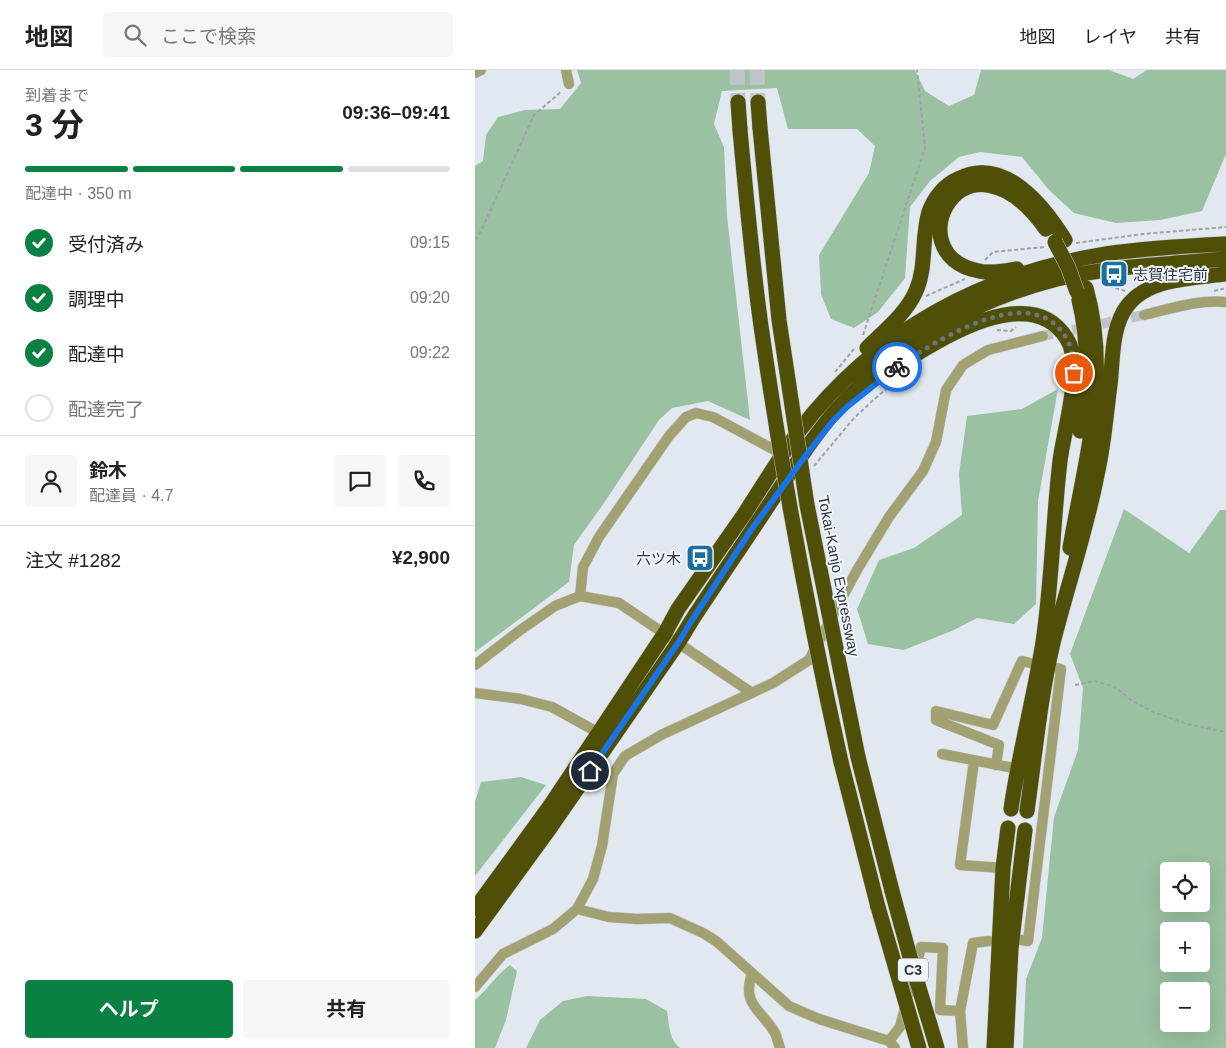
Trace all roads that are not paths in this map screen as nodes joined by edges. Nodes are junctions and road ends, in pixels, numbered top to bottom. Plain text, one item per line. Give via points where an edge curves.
1 (481, 70) edge
2 (566, 70) edge
3 (475, 73) edge
4 (569, 84) road end
5 (738, 102) tunnel mouth
6 (758, 102) tunnel mouth
7 (1061, 243) junction
8 (1226, 244) edge
9 (1155, 248) junction
10 (1226, 259) edge
11 (1226, 274) edge
12 (1226, 302) edge
13 (1144, 315) tunnel mouth
14 (1043, 336) tunnel mouth
15 (800, 431) junction
16 (783, 454) junction
17 (771, 502) junction
18 (580, 596) junction
19 (665, 634) junction
20 (678, 643) junction
21 (1048, 643) junction
22 (1030, 663) dead end
23 (475, 665) edge
24 (1057, 668) dead end
25 (475, 693) edge
26 (752, 693) junction
27 (599, 733) junction
28 (942, 754) dead end
29 (974, 761) junction
30 (996, 765) junction
31 (1017, 768) junction
32 (1033, 771) junction
33 (1011, 809) dead end
34 (1027, 811) dead end
35 (1008, 828) dead end
36 (1025, 830) dead end
37 (1003, 868) junction
38 (475, 909) edge
39 (577, 909) junction
40 (475, 931) edge
41 (1021, 940) dead end
42 (989, 941) dead end
43 (752, 974) junction
44 (475, 987) edge
45 (960, 1011) junction
46 (892, 1044) edge
47 (936, 1046) edge
48 (780, 1048) edge
49 (919, 1048) edge
50 (963, 1048) edge
51 (995, 1048) edge
52 (1006, 1048) edge

1 - 3 street
2 - 4 street
5 - 49 highway, C3, bridge via 761,325 811,621 841,762
6 - 47 highway, Tokai-Kanjo Expressway / C3, bridge via 779,320 804,486 858,757
7 - 9 highway via 1022,202 1005,190 988,185 961,190 948,201 941,217 940,234 947,252 961,265 979,272 1016,269 1097,252
7 - 15 highway via 1038,203 1014,182 978,173 953,181 939,194 929,213 921,273 911,302 838,380
7 - 21 highway, bridge via 1068,267 1082,290 1086,388
8 - 9 highway
9 - 15 highway via 1085,258 1034,270 941,308 859,366
10 - 17 highway via 1077,275 1016,291 958,316 904,350 853,392 823,426
11 - 21 highway via 1149,288 1133,299 1123,313 1115,335 1097,475
12 - 13 street via 1180,306
14 - 26 street via 988,350 963,365 946,390 936,442 923,471 889,517 857,570 809,660
15 - 16 highway
16 - 18 street via 713,417 697,413 686,417 669,436 599,537 583,567
16 - 19 highway via 678,609
17 - 20 highway
17 - 21 highway via 832,422 863,393 914,355 987,319 1013,313 1044,318 1054,324 1072,349 1074,373 1059,467
18 - 19 street via 619,604
18 - 23 street via 555,606
19 - 20 street
19 - 27 highway
20 - 26 street
20 - 40 highway
21 - 31 highway
21 - 32 highway
22 - 30 street via 1022,662 993,725 936,711 937,720 999,745
24 - 41 street via 1061,669 1028,941
25 - 27 street via 552,707
26 - 39 street via 661,735 625,756 613,774 602,846 593,879
27 - 38 highway
28 - 29 street
29 - 30 street
29 - 37 street via 960,865
30 - 31 street
31 - 32 street
31 - 33 highway
32 - 34 highway
35 - 37 highway
36 - 52 highway via 1011,948
37 - 51 highway
39 - 43 street via 609,917 670,918 716,941
39 - 44 street via 553,928 503,954
42 - 45 street via 973,943
43 - 46 street via 789,1006
43 - 48 street via 747,988 750,996 775,1033
45 - 46 street via 941,1010 943,948 921,947
45 - 50 street

